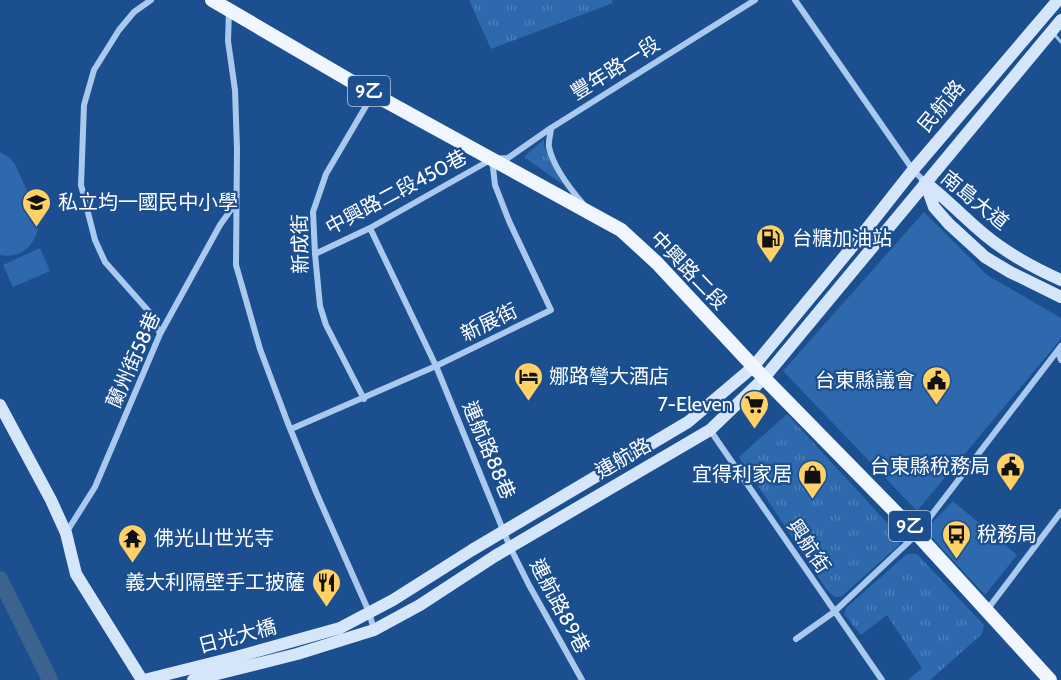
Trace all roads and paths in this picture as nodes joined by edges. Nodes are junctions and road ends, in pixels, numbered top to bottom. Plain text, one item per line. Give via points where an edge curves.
1 (151, 0) edge
2 (212, 0) edge
3 (755, 0) edge
4 (795, 0) edge
5 (1058, 0) edge
6 (229, 10) junction
7 (1061, 20) edge
8 (373, 94) junction
9 (551, 128) junction
10 (492, 159) junction
11 (913, 170) junction
12 (925, 183) junction
13 (236, 203) junction
14 (588, 210) junction
15 (370, 228) junction
16 (857, 241) joint
17 (871, 250) joint
18 (315, 254) junction
19 (1061, 279) edge
20 (1061, 297) edge
21 (160, 334) junction
22 (1059, 348) edge
23 (1061, 360) edge
24 (436, 366) junction
25 (753, 367) junction
26 (764, 378) junction
27 (364, 399) junction
28 (0, 405) edge
29 (291, 429) junction
30 (710, 430) junction
31 (613, 466) junction
32 (621, 481) junction
33 (1061, 512) edge
34 (504, 531) junction
35 (66, 533) junction
36 (917, 534) junction
37 (510, 547) junction
38 (987, 611) junction
39 (369, 612) junction
40 (834, 612) junction
41 (340, 628) joint
42 (374, 630) junction
43 (347, 639) joint
44 (796, 639) dead end
45 (143, 680) edge
46 (193, 680) edge
47 (582, 680) edge
48 (882, 680) edge
49 (1050, 680) edge

1 - 21 street via 119,30 94,70 84,105 81,185 95,240 105,262 152,315
2 - 6 main road, 中興路二段 / 9乙
3 - 9 street, 豐年路一段
4 - 11 street
5 - 11 street, 民航路
6 - 8 main road, 中興路二段 / 9乙
6 - 13 street via 228,41 236,114
7 - 12 street, 民航路
8 - 10 main road, 中興路二段 / 9乙
8 - 18 street, 新成街 via 326,174 313,212
9 - 10 street, 豐年路一段 via 508,158
9 - 14 street via 549,146 555,162
10 - 14 main road, 中興路二段 / 9乙
10 - 15 street, 中興路二段450巷
10 - 24 street, 新展街 via 495,185 509,221 552,310
11 - 12 street
11 - 16 street, 民航路
12 - 17 street, 民航路
12 - 19 street, 南島大道 via 984,235 1017,258
12 - 20 street, 南島大道 via 934,207 985,257
13 - 21 street, 蘭州街58巷
13 - 29 street via 236,265 241,287 260,350
14 - 25 main road, 中興路二段 / 9乙 via 621,230 657,263
15 - 18 street, 中興路二段450巷
15 - 24 street, 連航路88巷
16 - 25 street, 連航路
17 - 26 street, 連航路
18 - 27 street, 新成街 via 326,325
21 - 35 street, 蘭州街58巷 via 95,487
22 - 23 street
22 - 36 street
24 - 27 street, 新展街
24 - 34 street, 連航路88巷
25 - 26 main road, 中興路二段 / 9乙
25 - 31 street, 連航路 via 688,422
26 - 30 street, 連航路
26 - 36 main road, 中興路二段 / 9乙
27 - 29 street, 新展街
28 - 35 street
29 - 39 street
30 - 32 street, 連航路
30 - 40 street, 興航街
31 - 32 street
31 - 34 street, 連航路
32 - 37 street, 連航路
33 - 38 street
34 - 37 street, 連航路88巷
34 - 39 street, 連航路
35 - 45 street via 76,574
36 - 38 main road, 中興路二段 / 9乙
36 - 40 street
37 - 42 street, 連航路
37 - 47 street, 連航路89巷
38 - 49 main road, 中興路二段 / 9乙
39 - 41 street, 連航路
39 - 42 street
40 - 44 street
40 - 48 street, 興航街
41 - 45 street, 日光大橋
42 - 43 street, 連航路
43 - 46 street, 日光大橋

